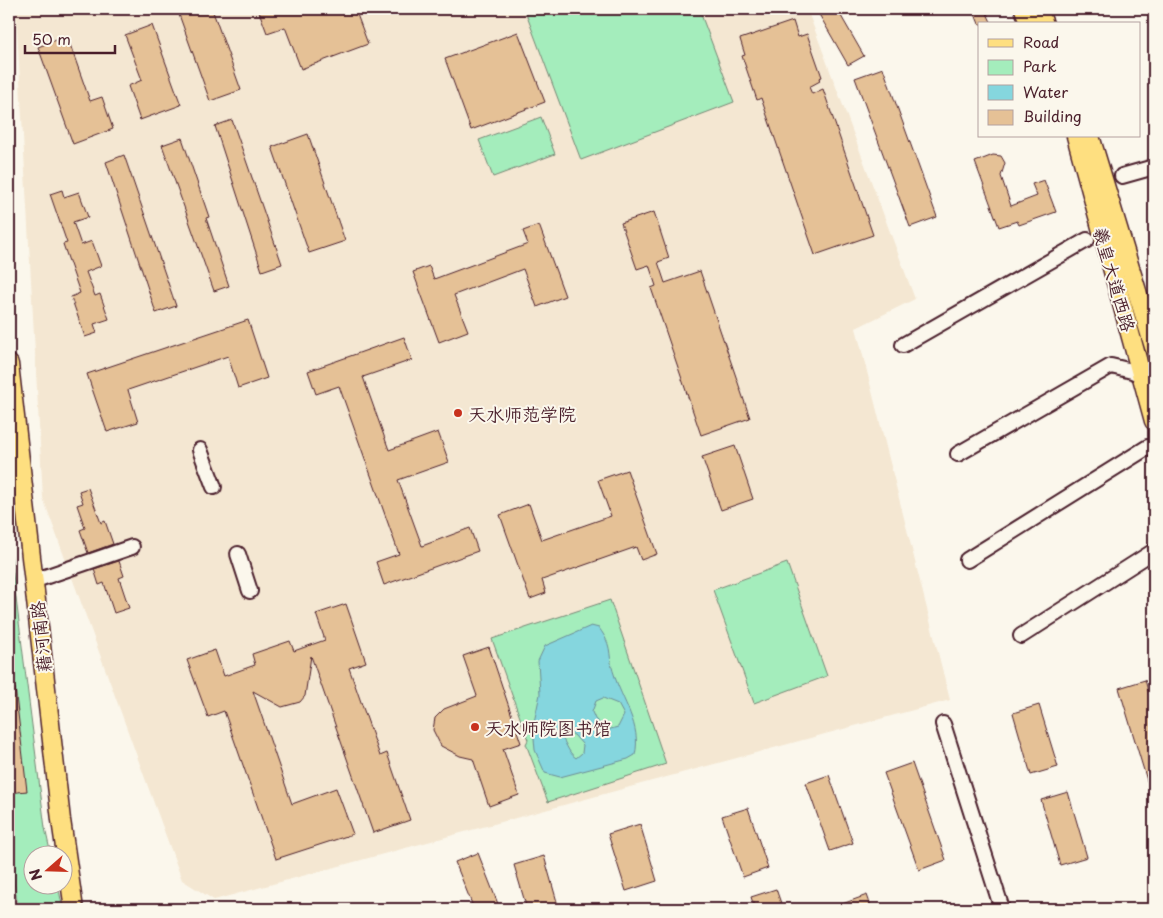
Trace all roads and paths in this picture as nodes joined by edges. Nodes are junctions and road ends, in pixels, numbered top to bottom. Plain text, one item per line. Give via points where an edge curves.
1 (1024, 9) edge
2 (1038, 9) edge
3 (1029, 22) edge
4 (1043, 22) edge
5 (1077, 138) edge
6 (1091, 138) edge
7 (1154, 167) edge
8 (1122, 176) dead end
9 (1087, 240) dead end
10 (903, 345) dead end
11 (1154, 347) edge
12 (9, 364) edge
13 (1143, 376) edge
14 (1154, 421) edge
15 (1148, 447) dead end
16 (200, 450) dead end
17 (958, 454) dead end
18 (214, 487) dead end
19 (132, 546) dead end
20 (1154, 551) edge
21 (238, 554) dead end
22 (968, 560) dead end
23 (33, 581) junction
24 (250, 591) dead end
25 (1020, 636) dead end
26 (943, 724) dead end
27 (74, 909) edge
28 (1002, 909) edge

1 - 3 main road
2 - 4 main road
5 - 13 main road, 羲皇大道西路
6 - 11 main road, 羲皇大道西路
7 - 8 street
9 - 10 street
12 - 23 main road, 藉河南路
13 - 14 main road, 羲皇大道西路
13 - 17 street via 1111,366
15 - 22 street
16 - 18 street
19 - 23 street
20 - 25 street
21 - 24 street
23 - 27 main road, 藉河南路 via 60,820
26 - 28 street

